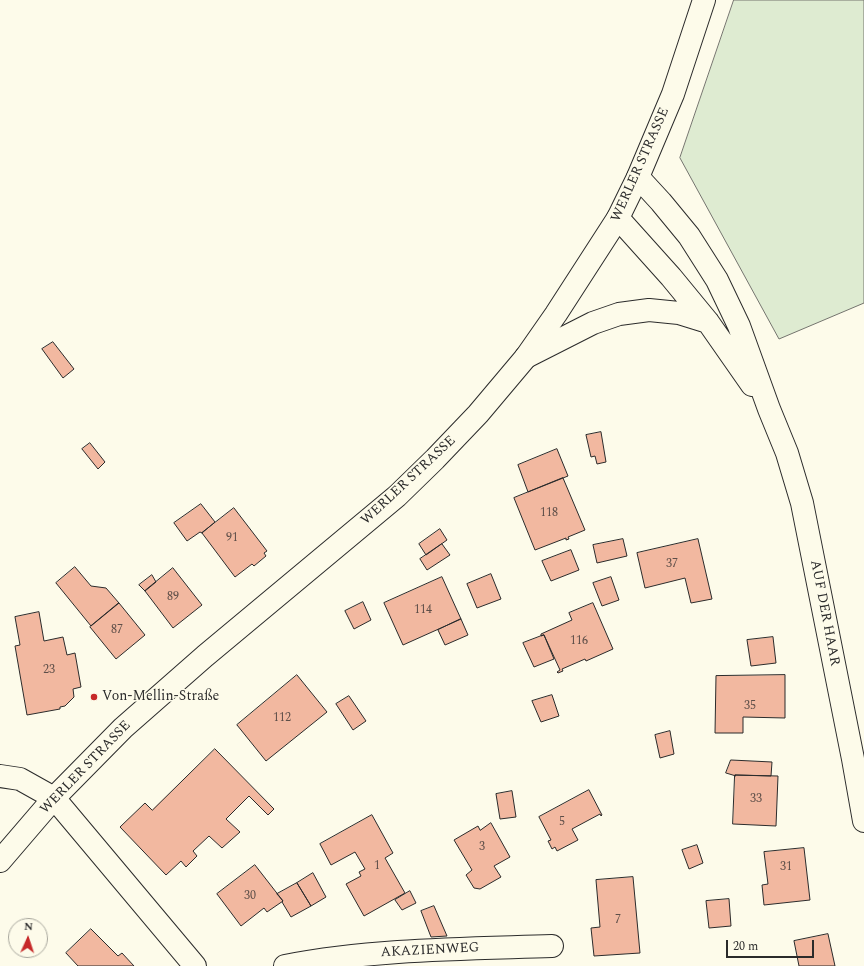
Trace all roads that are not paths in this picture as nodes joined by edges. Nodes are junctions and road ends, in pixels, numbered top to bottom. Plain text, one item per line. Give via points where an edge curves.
1 (702, 7) edge
2 (638, 177) junction
3 (618, 218) junction
4 (708, 322) junction
5 (526, 357) junction
6 (769, 409) junction
7 (0, 776) edge
8 (54, 798) junction
9 (864, 821) edge
10 (0, 861) edge
11 (552, 946) dead end
12 (195, 966) edge
13 (285, 966) edge

1 - 2 street, WERLER STRASSE via 673,94
2 - 3 street, WERLER STRASSE
2 - 6 street, AUF DER HAAR via 689,236 717,280 739,326
3 - 4 street, AUF DER HAAR
3 - 5 street, WERLER STRASSE
4 - 5 street via 679,312 649,310 619,314 593,323
4 - 6 street, AUF DER HAAR
5 - 8 street, WERLER STRASSE via 478,414 397,496 149,704
6 - 9 street, AUF DER HAAR via 787,453 802,503
7 - 8 street via 20,779
8 - 10 street, WERLER STRASSE
8 - 12 street
11 - 13 street, AKAZIENWEG via 366,954

